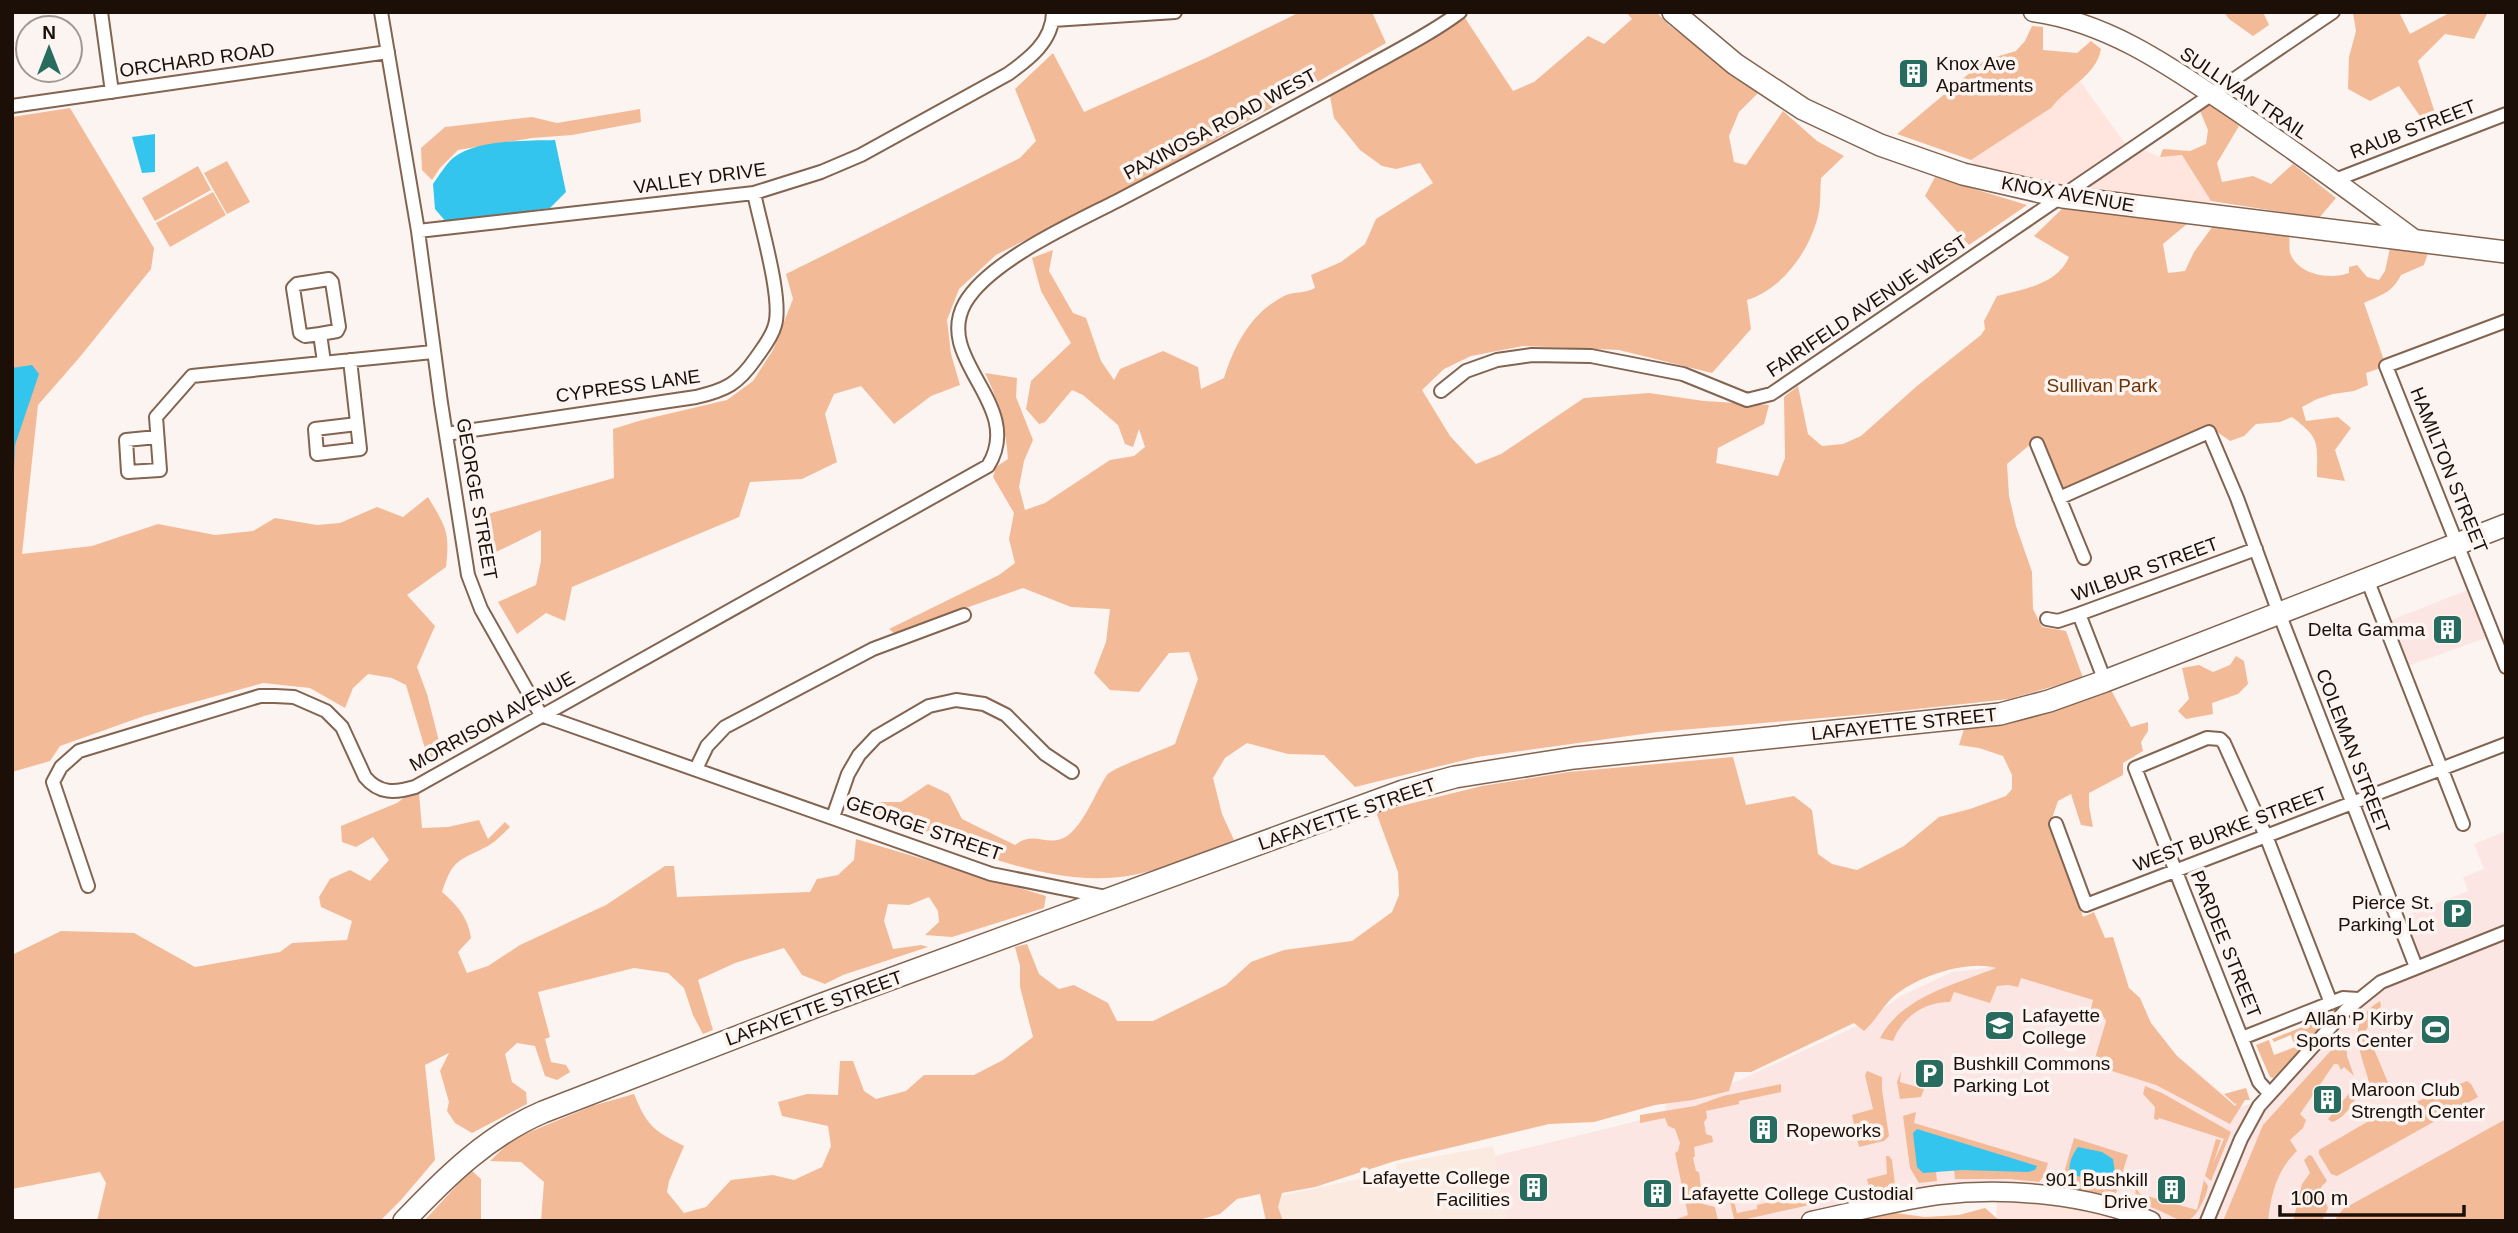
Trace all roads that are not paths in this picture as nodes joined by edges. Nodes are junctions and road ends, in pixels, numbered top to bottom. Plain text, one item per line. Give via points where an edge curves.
1 (101, 12) edge
2 (1175, 12) edge
3 (1460, 12) edge
4 (1673, 12) edge
5 (2033, 12) edge
6 (2333, 12) edge
7 (383, 14) edge
8 (1053, 16) edge
9 (2076, 16) edge
10 (388, 52) junction
11 (112, 92) junction
12 (2211, 94) junction
13 (12, 106) edge
14 (2506, 114) edge
15 (2334, 180) junction
16 (754, 193) junction
17 (2063, 197) junction
18 (418, 231) junction
19 (2417, 241) junction
20 (2506, 252) edge
21 (2506, 321) edge
22 (320, 334) junction
23 (433, 352) junction
24 (350, 360) junction
25 (324, 362) junction
26 (1441, 391) dead end
27 (357, 424) dead end
28 (446, 434) junction
29 (158, 437) dead end
30 (2037, 444) dead end
31 (988, 466) joint
32 (2059, 498) junction
33 (2506, 525) edge
34 (2458, 543) junction
35 (2256, 549) junction
36 (2084, 558) dead end
37 (2367, 579) junction
38 (2279, 613) junction
39 (2079, 614) junction
40 (964, 615) dead end
41 (2047, 619) dead end
42 (2506, 667) edge
43 (2105, 681) junction
44 (541, 715) junction
45 (2506, 744) edge
46 (2442, 768) junction
47 (696, 769) junction
48 (1072, 772) dead end
49 (2353, 803) junction
50 (833, 817) junction
51 (2056, 824) dead end
52 (2463, 824) dead end
53 (2266, 836) junction
54 (2176, 871) junction
55 (88, 886) dead end
56 (1113, 898) junction
57 (2506, 932) edge
58 (2416, 967) junction
59 (2358, 999) junction
60 (2331, 1003) junction
61 (2242, 1038) junction
62 (2269, 1093) junction
63 (404, 1221) edge
64 (1811, 1221) edge
65 (2151, 1221) edge
66 (2207, 1221) edge

1 - 11 street
2 - 8 street
3 - 31 street, PAXINOSA ROAD WEST via 1286,112 1059,231 976,287 959,319 961,349 990,402 997,425 996,454
4 - 17 main road, KNOX AVENUE via 1746,72 1837,126 1963,174
5 - 9 street, SULLIVAN TRAIL
6 - 12 street, FAIRIFELD AVENUE WEST
7 - 10 street, GEORGE STREET
8 - 16 street, VALLEY DRIVE via 1041,46 997,80 861,155
9 - 12 street, SULLIVAN TRAIL via 2137,47
10 - 11 street, ORCHARD ROAD
10 - 18 street, GEORGE STREET
11 - 13 street, ORCHARD ROAD
12 - 15 street, SULLIVAN TRAIL
12 - 17 street, FAIRIFELD AVENUE WEST
14 - 15 street, RAUB STREET
15 - 19 street, SULLIVAN TRAIL
16 - 18 street, VALLEY DRIVE
16 - 28 street, CYPRESS LANE via 776,295 776,324 745,374 722,391 696,397
17 - 19 main road, KNOX AVENUE
17 - 26 street, FAIRIFELD AVENUE WEST via 1760,398 1747,400 1683,374 1591,356 1532,355 1497,360 1466,371
18 - 23 street, GEORGE STREET
19 - 20 main road, KNOX AVENUE
21 - 34 street, HAMILTON STREET via 2386,366
22 - 22 street via 300,334 293,288 329,279 339,327
22 - 25 street
23 - 24 street
23 - 28 street, GEORGE STREET
24 - 25 street
24 - 27 street
25 - 29 street via 192,376 156,417
28 - 44 street, GEORGE STREET via 468,575 481,609
30 - 32 street
31 - 44 street, MORRISON AVENUE
32 - 35 street, COLEMAN STREET via 2209,432
32 - 36 street
33 - 34 main road, LAFAYETTE STREET
34 - 37 main road, LAFAYETTE STREET
34 - 42 street, HAMILTON STREET
35 - 38 street, COLEMAN STREET
35 - 39 street, WILBUR STREET
37 - 38 main road, LAFAYETTE STREET
37 - 46 street
38 - 43 main road, LAFAYETTE STREET
38 - 49 street, COLEMAN STREET
39 - 41 street, WILBUR STREET via 2058,621
39 - 43 street
40 - 47 street via 873,649 725,727 707,746
43 - 56 main road, LAFAYETTE STREET via 2000,714 1574,758 1455,777 1403,791
44 - 47 street, GEORGE STREET
44 - 55 street, MORRISON AVENUE via 415,787 388,792 365,776 342,727 326,711 294,698 260,696 79,751 52,782
45 - 46 street, WEST BURKE STREET
46 - 49 street, WEST BURKE STREET
46 - 52 street
47 - 50 street, GEORGE STREET
48 - 50 street via 1045,754 1006,715 984,704 956,700 929,706 876,737 848,774
49 - 53 street, WEST BURKE STREET
49 - 58 street, COLEMAN STREET
50 - 56 street, GEORGE STREET via 990,874
51 - 54 street, WEST BURKE STREET via 2086,905
53 - 54 street, WEST BURKE STREET
53 - 54 street, PARDEE STREET via 2228,751 2220,739 2207,737 2135,768
53 - 60 street
54 - 61 street, PARDEE STREET
56 - 63 main road, LAFAYETTE STREET via 534,1116 478,1150
57 - 58 street
58 - 59 street via 2381,982
59 - 60 street via 2350,996
59 - 62 street
60 - 61 street
61 - 62 street, PARDEE STREET via 2259,1082
62 - 66 street via 2241,1139
64 - 65 street via 1931,1196 1974,1193 2066,1198

